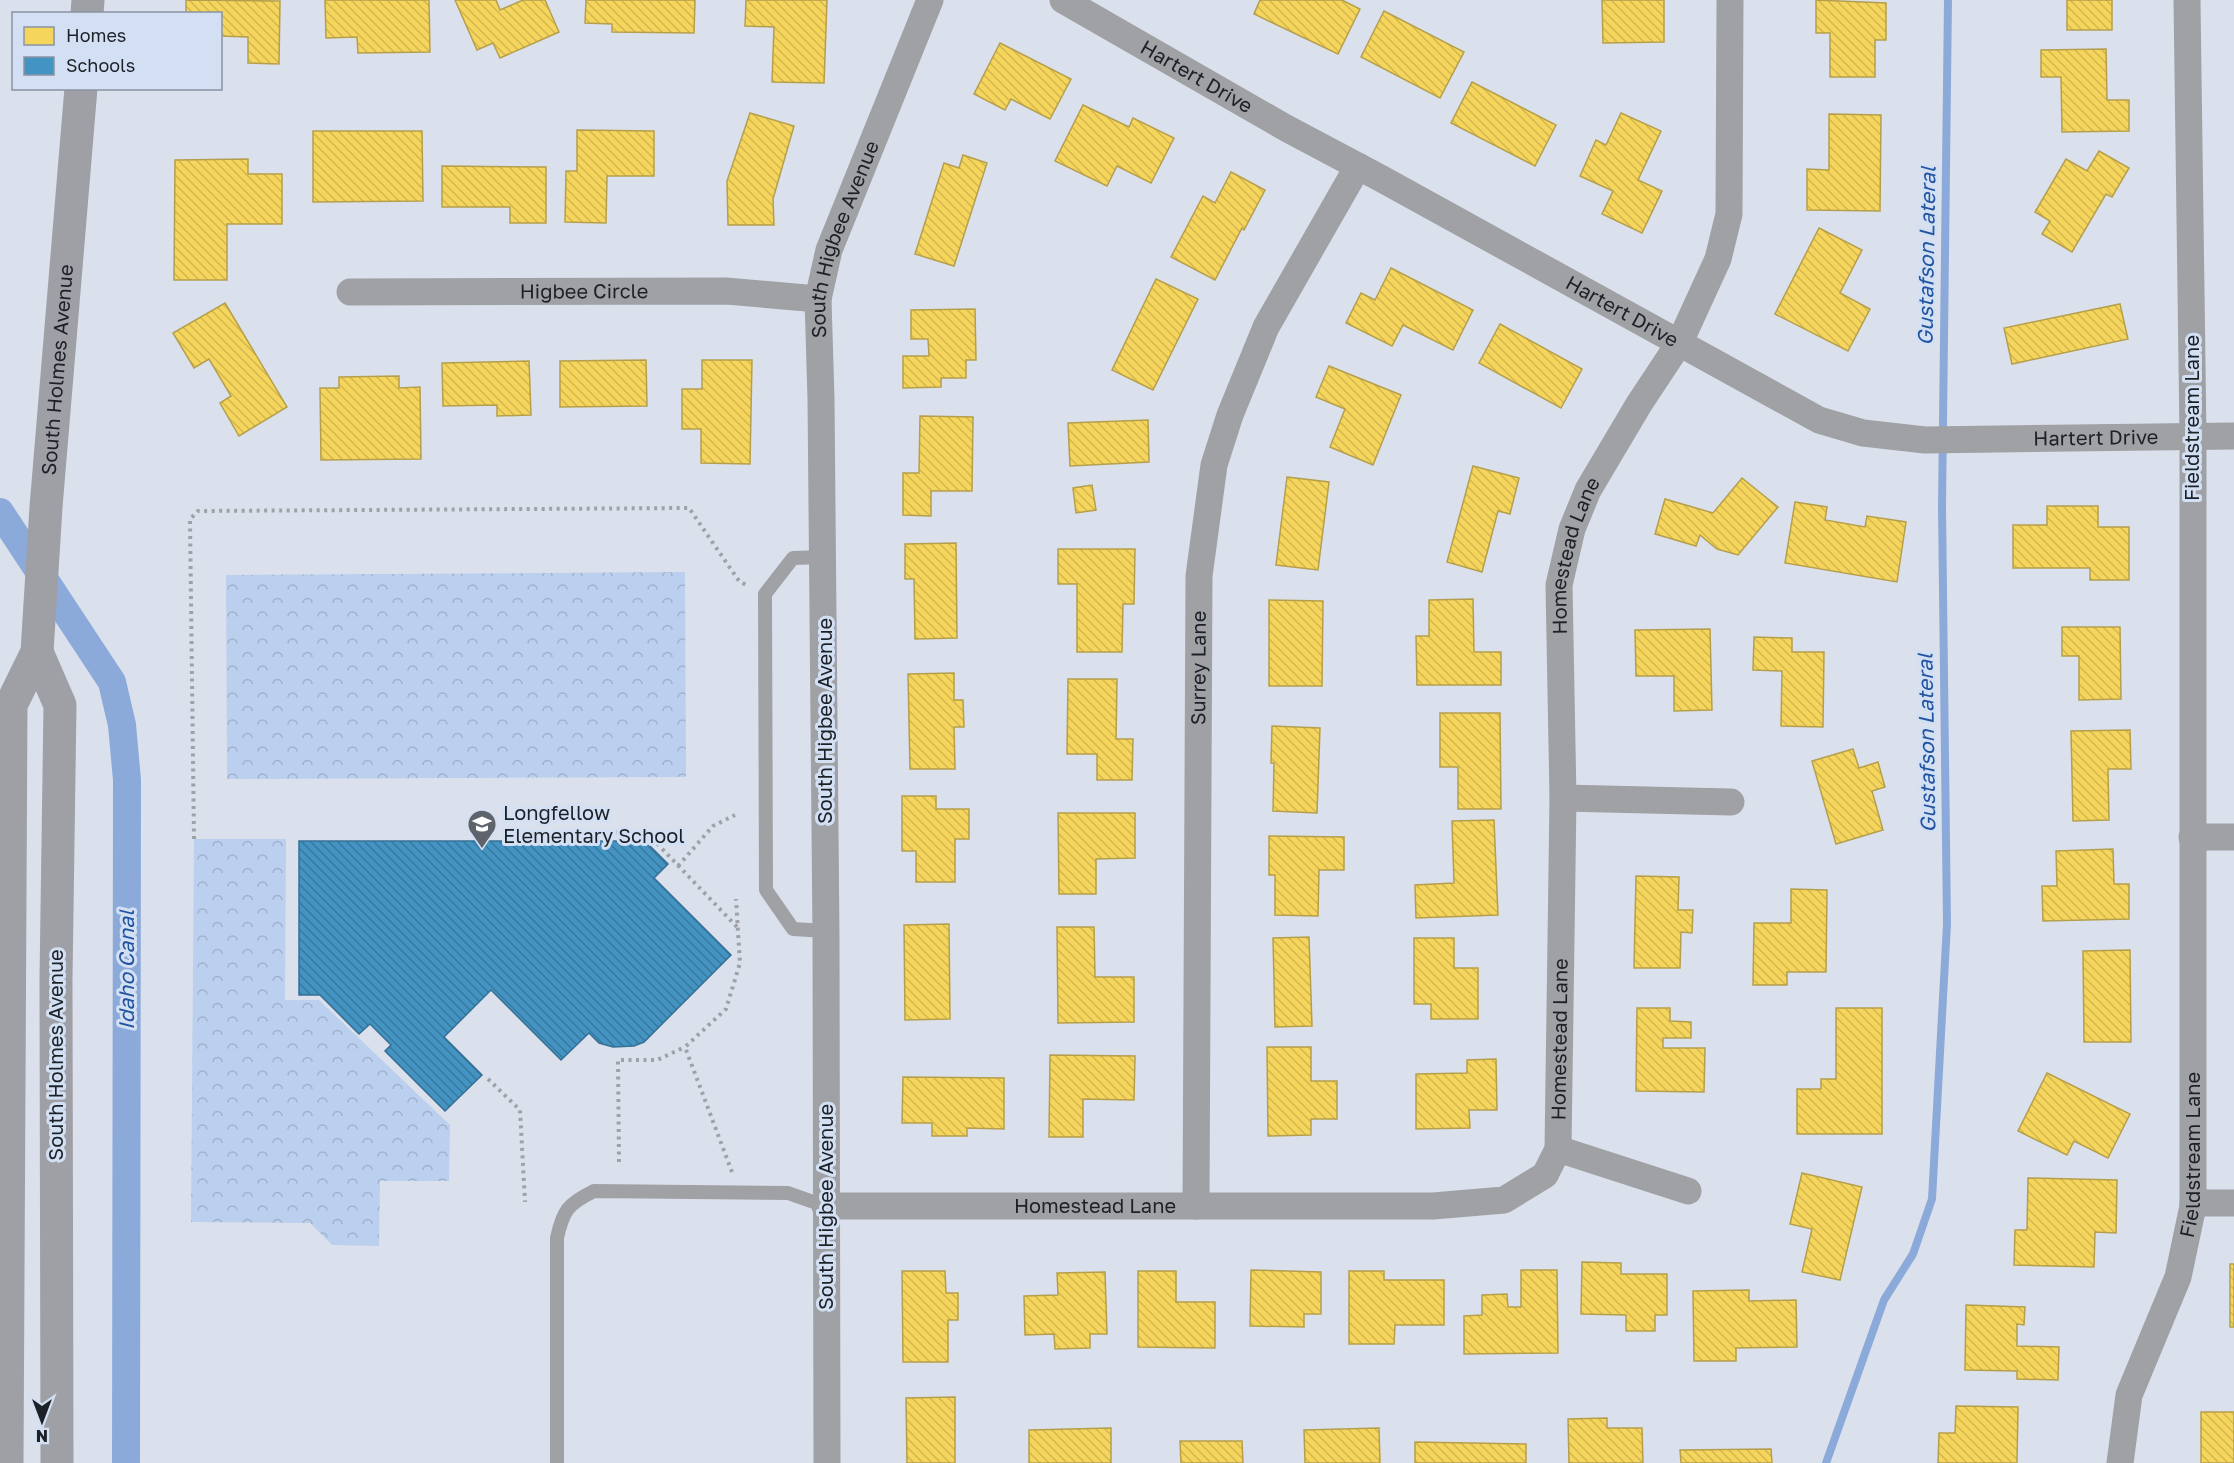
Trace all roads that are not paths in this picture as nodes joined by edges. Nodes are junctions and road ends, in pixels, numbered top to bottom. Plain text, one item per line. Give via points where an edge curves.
1 (930, 0) edge
2 (1063, 0) edge
3 (1730, 0) edge
4 (2187, 0) edge
5 (81, 90) edge
6 (1358, 166) junction
7 (350, 292) dead end
8 (818, 299) junction
9 (1680, 342) junction
10 (2193, 436) junction
11 (2234, 436) edge
12 (823, 557) junction
13 (37, 652) junction
14 (1563, 798) junction
15 (1731, 802) dead end
16 (2192, 837) junction
17 (2234, 837) edge
18 (826, 931) junction
19 (1558, 1149) junction
20 (1688, 1191) dead end
21 (2193, 1203) junction
22 (2234, 1203) edge
23 (825, 1206) junction
24 (1196, 1206) junction
25 (8, 1463) edge
26 (57, 1463) edge
27 (557, 1463) edge
28 (827, 1463) edge
29 (2120, 1463) edge

1 - 8 street, South Higbee Avenue via 830,250
2 - 6 street, Hartert Drive
3 - 9 street, Homestead Lane via 1729,214 1718,258
4 - 10 street, Fieldstream Lane
5 - 13 main road, South Holmes Avenue
6 - 9 street, Hartert Drive
6 - 24 street, Surrey Lane via 1266,327 1214,465 1199,576
7 - 8 street, Higbee Circle via 726,291
8 - 12 street, South Higbee Avenue
9 - 10 street, Hartert Drive via 1819,420 1863,433 1925,440
9 - 14 street, Homestead Lane via 1588,490 1572,529 1559,585
10 - 11 street, Hartert Drive
10 - 16 street, Fieldstream Lane
12 - 18 street, South Higbee Avenue
12 - 18 lane via 793,558 765,594 766,890 793,929
13 - 25 main road, South Holmes Avenue via 10,705
13 - 26 main road, South Holmes Avenue via 60,705
14 - 15 street
14 - 19 street, Homestead Lane
16 - 17 street
16 - 21 street, Fieldstream Lane
18 - 23 street, South Higbee Avenue
19 - 20 street, Homestead Lane
19 - 24 street, Homestead Lane via 1545,1175 1504,1200 1433,1206
21 - 22 street
21 - 29 street, Fieldstream Lane via 2178,1277 2128,1395
23 - 24 street, Homestead Lane
23 - 27 lane via 788,1193 594,1191 573,1202 561,1217 557,1238
23 - 28 street, South Higbee Avenue

